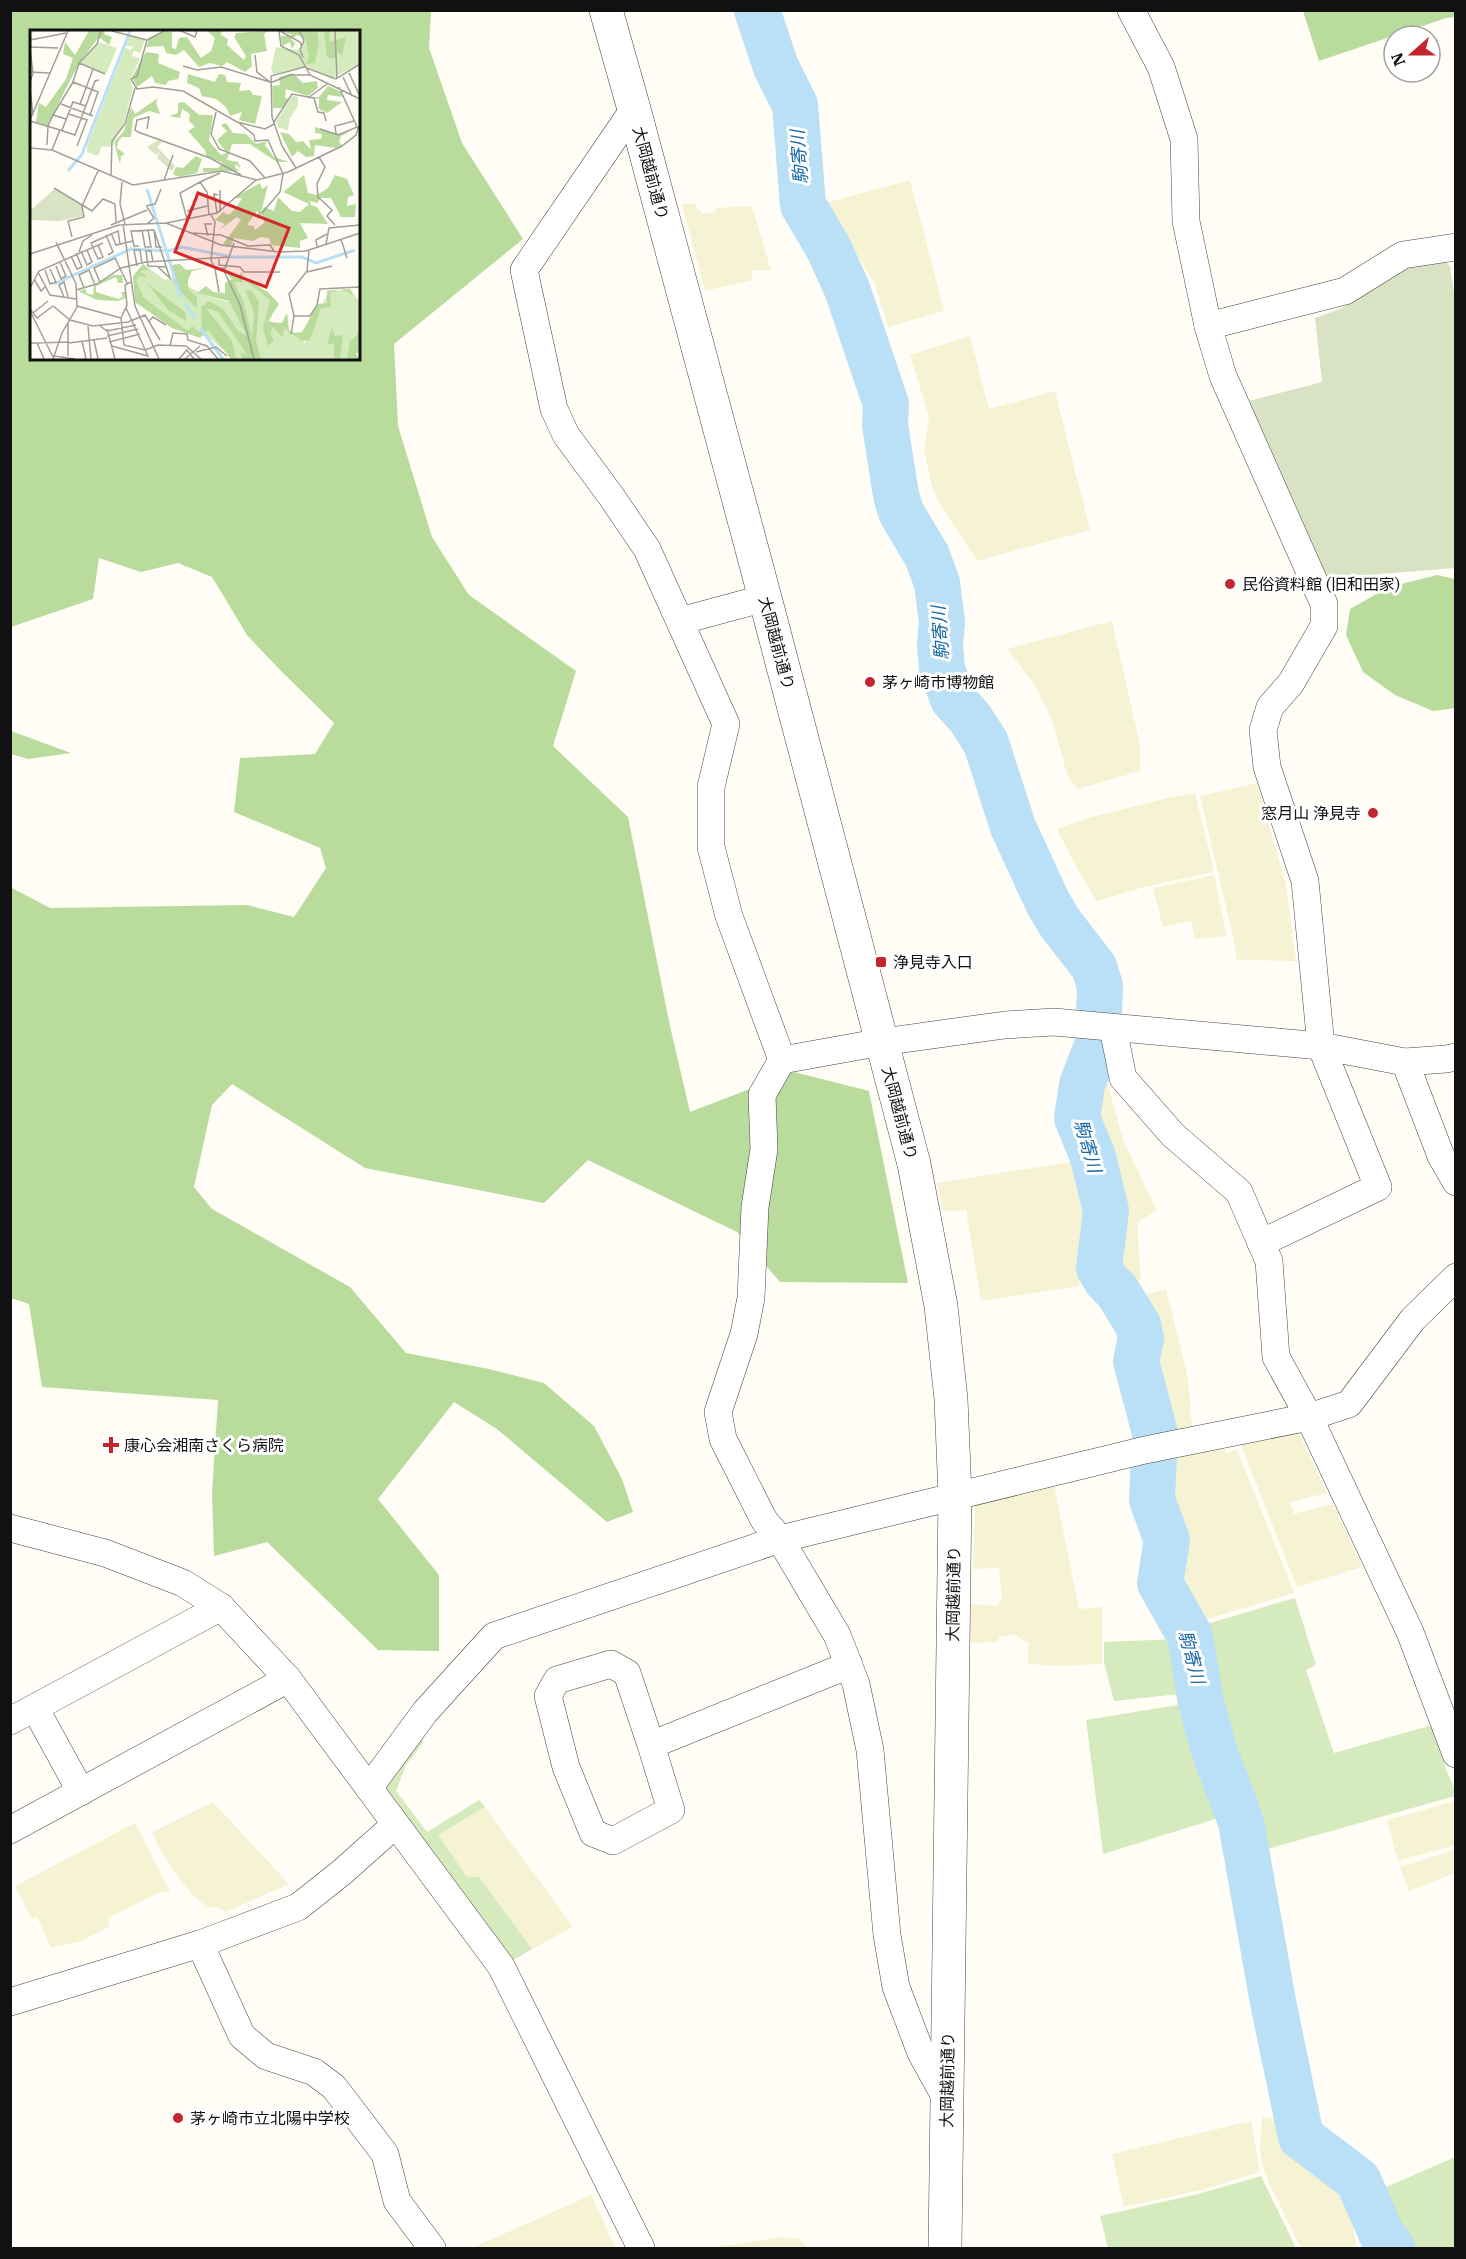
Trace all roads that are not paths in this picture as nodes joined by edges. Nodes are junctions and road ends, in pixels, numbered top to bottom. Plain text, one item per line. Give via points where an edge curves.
1 (606, 10) edge
2 (1131, 10) edge
3 (634, 109) junction
4 (1455, 247) edge
5 (1208, 326) junction
6 (765, 598) junction
7 (680, 621) junction
8 (1104, 1027) junction
9 (882, 1042) junction
10 (1321, 1046) junction
11 (1455, 1057) edge
12 (782, 1060) junction
13 (1405, 1062) junction
14 (1455, 1182) edge
15 (1261, 1243) junction
16 (1455, 1277) edge
17 (1309, 1417) junction
18 (955, 1495) junction
19 (10, 1528) edge
20 (780, 1539) junction
21 (221, 1607) junction
22 (849, 1665) junction
23 (288, 1679) junction
24 (35, 1708) junction
25 (10, 1721) edge
26 (651, 1745) junction
27 (1455, 1754) edge
28 (369, 1788) junction
29 (81, 1792) junction
30 (395, 1826) junction
31 (10, 1830) edge
32 (200, 1944) junction
33 (10, 2002) edge
34 (947, 2100) junction
35 (432, 2248) edge
36 (641, 2248) edge
37 (945, 2248) edge

1 - 3 street, 大岡越前通り
2 - 5 street via 1161,67 1184,139 1186,220
3 - 6 street, 大岡越前通り
3 - 7 street via 524,270 554,409 566,435 647,549
4 - 5 street via 1403,255 1345,291
5 - 10 street via 1223,376 1324,604 1324,626 1291,683 1270,708 1263,730 1267,767 1305,881
6 - 7 street
6 - 9 street, 大岡越前通り
7 - 12 street via 726,724 711,787 711,847 729,916
8 - 9 street via 1054,1022 1005,1025
8 - 10 street
8 - 15 street via 1123,1078 1173,1135 1239,1192
9 - 12 street
9 - 18 street, 大岡越前通り via 914,1164 942,1306
10 - 13 street
10 - 15 street via 1378,1187
11 - 13 street
12 - 20 street via 762,1095 764,1149 755,1207 751,1298 744,1334 718,1410 723,1439 764,1520
13 - 14 street
15 - 17 street via 1269,1261 1276,1357
16 - 17 street via 1413,1319 1349,1404
17 - 18 street via 1156,1447
17 - 27 street via 1410,1632
18 - 20 street
18 - 34 street, 大岡越前通り
19 - 21 street via 116,1557 183,1583
20 - 22 street via 837,1635
20 - 28 street via 494,1636 425,1712
21 - 23 street
21 - 24 street
22 - 26 street
22 - 34 street via 870,1750 887,1935 896,1987 921,2053
23 - 28 street
23 - 29 street
24 - 25 street
24 - 29 street
26 - 26 street via 627,1673 611,1664 557,1680 548,1696 566,1767 593,1833 613,1841 671,1810
28 - 30 street
29 - 31 street
30 - 32 street via 298,1907
30 - 36 street via 501,1966
32 - 33 street
32 - 35 street via 242,2036 266,2056 314,2072 334,2087 385,2154 397,2201
34 - 37 street, 大岡越前通り

